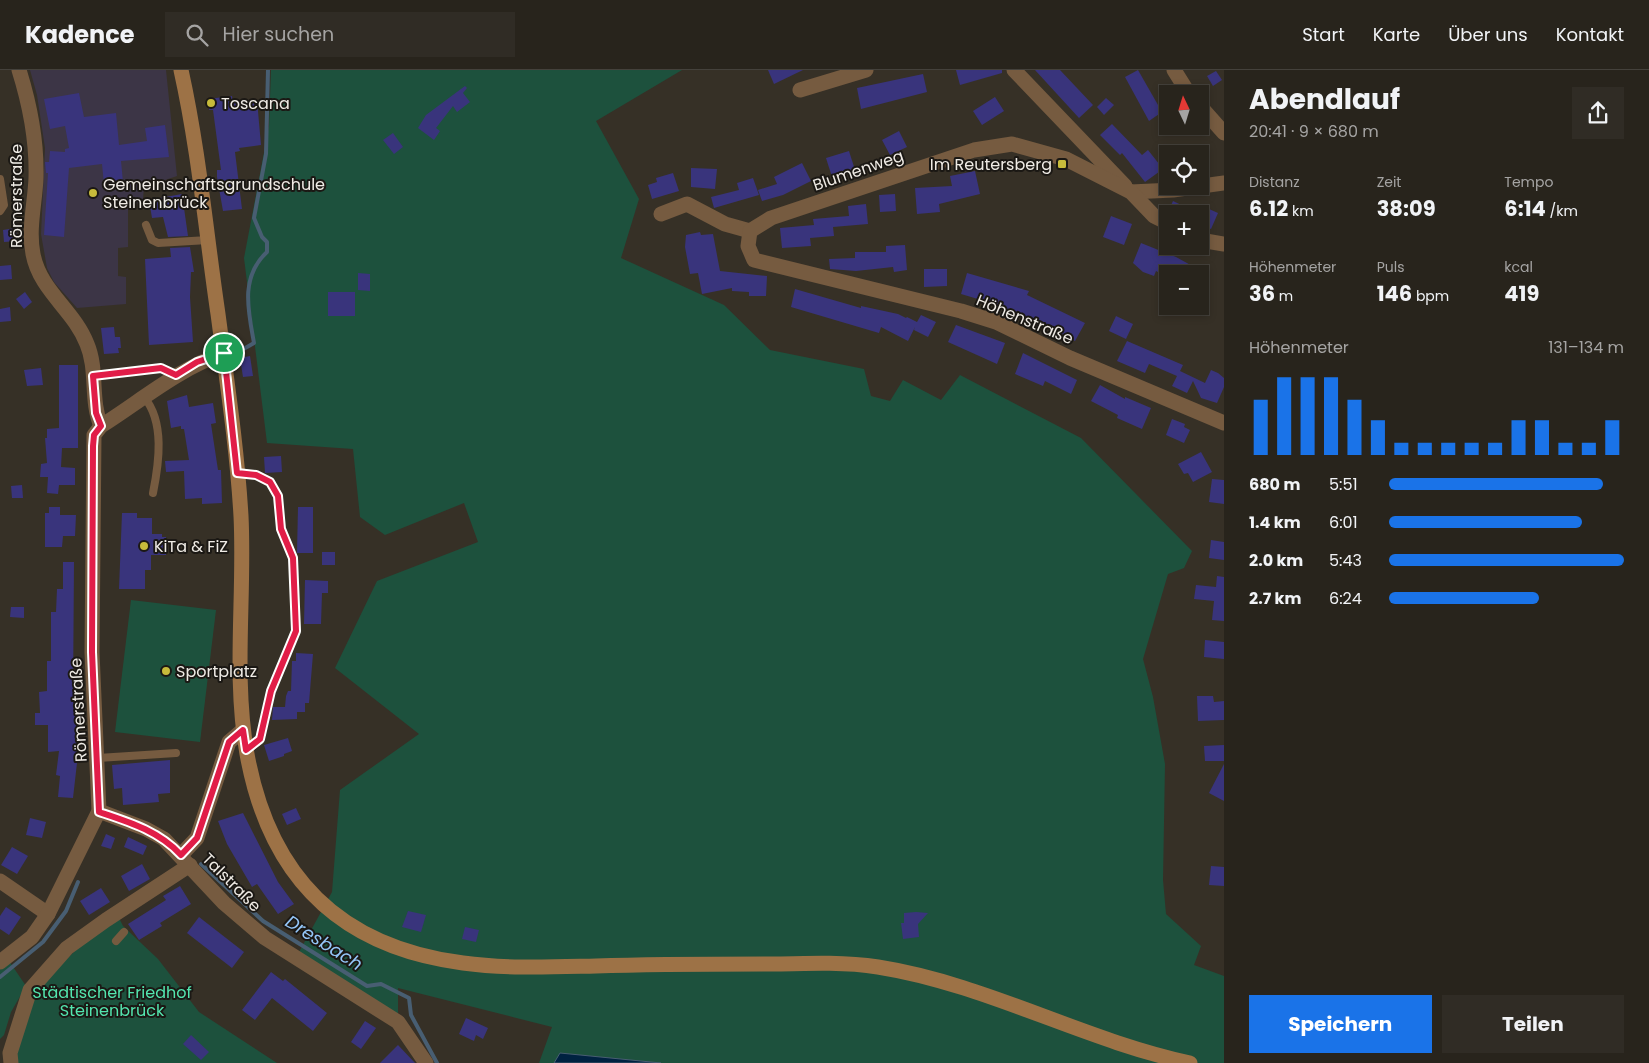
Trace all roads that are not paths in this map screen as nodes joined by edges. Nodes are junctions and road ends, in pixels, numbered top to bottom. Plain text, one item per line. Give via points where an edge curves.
1 (19, 70) edge
2 (181, 70) edge
3 (866, 70) edge
4 (1014, 70) edge
5 (1174, 70) edge
6 (1183, 85) edge
7 (800, 90) dead end
8 (1209, 116) edge
9 (1224, 133) edge
10 (0, 179) edge
11 (1224, 183) edge
12 (1131, 192) junction
13 (0, 211) edge
14 (661, 214) dead end
15 (1159, 218) edge
16 (146, 225) dead end
17 (750, 232) junction
18 (208, 240) junction
19 (1209, 242) edge
20 (1224, 244) edge
21 (224, 353) junction
22 (176, 375) junction
23 (93, 376) junction
24 (144, 397) junction
25 (1224, 423) edge
26 (101, 426) junction
27 (237, 473) junction
28 (153, 493) dead end
29 (243, 730) junction
30 (246, 750) junction
31 (176, 752) dead end
32 (98, 758) junction
33 (99, 812) junction
34 (185, 860) junction
35 (0, 881) edge
36 (48, 914) junction
37 (124, 932) dead end
38 (116, 941) dead end
39 (0, 962) edge
40 (11, 1063) edge
41 (426, 1063) edge
42 (1190, 1063) edge

1 - 23 street, Römerstraße via 29,106 36,153 32,230 34,259 40,278 82,332
2 - 18 main road
3 - 7 street
4 - 12 street
5 - 6 street
8 - 9 street
10 - 13 lane via 4,205
11 - 12 street
12 - 15 street, Blumenweg
12 - 17 street, Blumenweg via 1066,159 1012,144 974,150 882,180 771,218
14 - 17 street via 687,204 724,224
16 - 18 lane via 152,240 158,244
17 - 25 street, Höhenstraße via 748,246 754,260 996,322 1070,358
18 - 21 main road
19 - 20 street
21 - 22 street via 197,362
21 - 27 main road
22 - 23 lane via 161,368
22 - 24 street
23 - 26 street, Römerstraße via 96,413
24 - 26 street
24 - 28 lane via 153,408 160,460
26 - 32 street, Römerstraße via 94,435 93,446 92,652
27 - 29 main road via 242,554 240,670
27 - 30 lane via 256,475 270,482 278,496 281,529 293,558 296,631 271,691 260,739
29 - 30 main road
29 - 34 street via 229,742 197,838
30 - 42 main road via 261,810 293,873 316,899 344,922 372,937 425,956 525,968 821,963 877,967 982,994 1127,1047
31 - 32 lane
32 - 33 street, Römerstraße
33 - 34 street, Talstraße via 164,839
33 - 36 street, Römerstraße
34 - 40 street via 66,948 30,990 10,1053
34 - 41 street, Talstraße via 224,903 266,938 398,1022
35 - 36 street
36 - 39 street, Römerstraße via 32,937
37 - 38 lane

